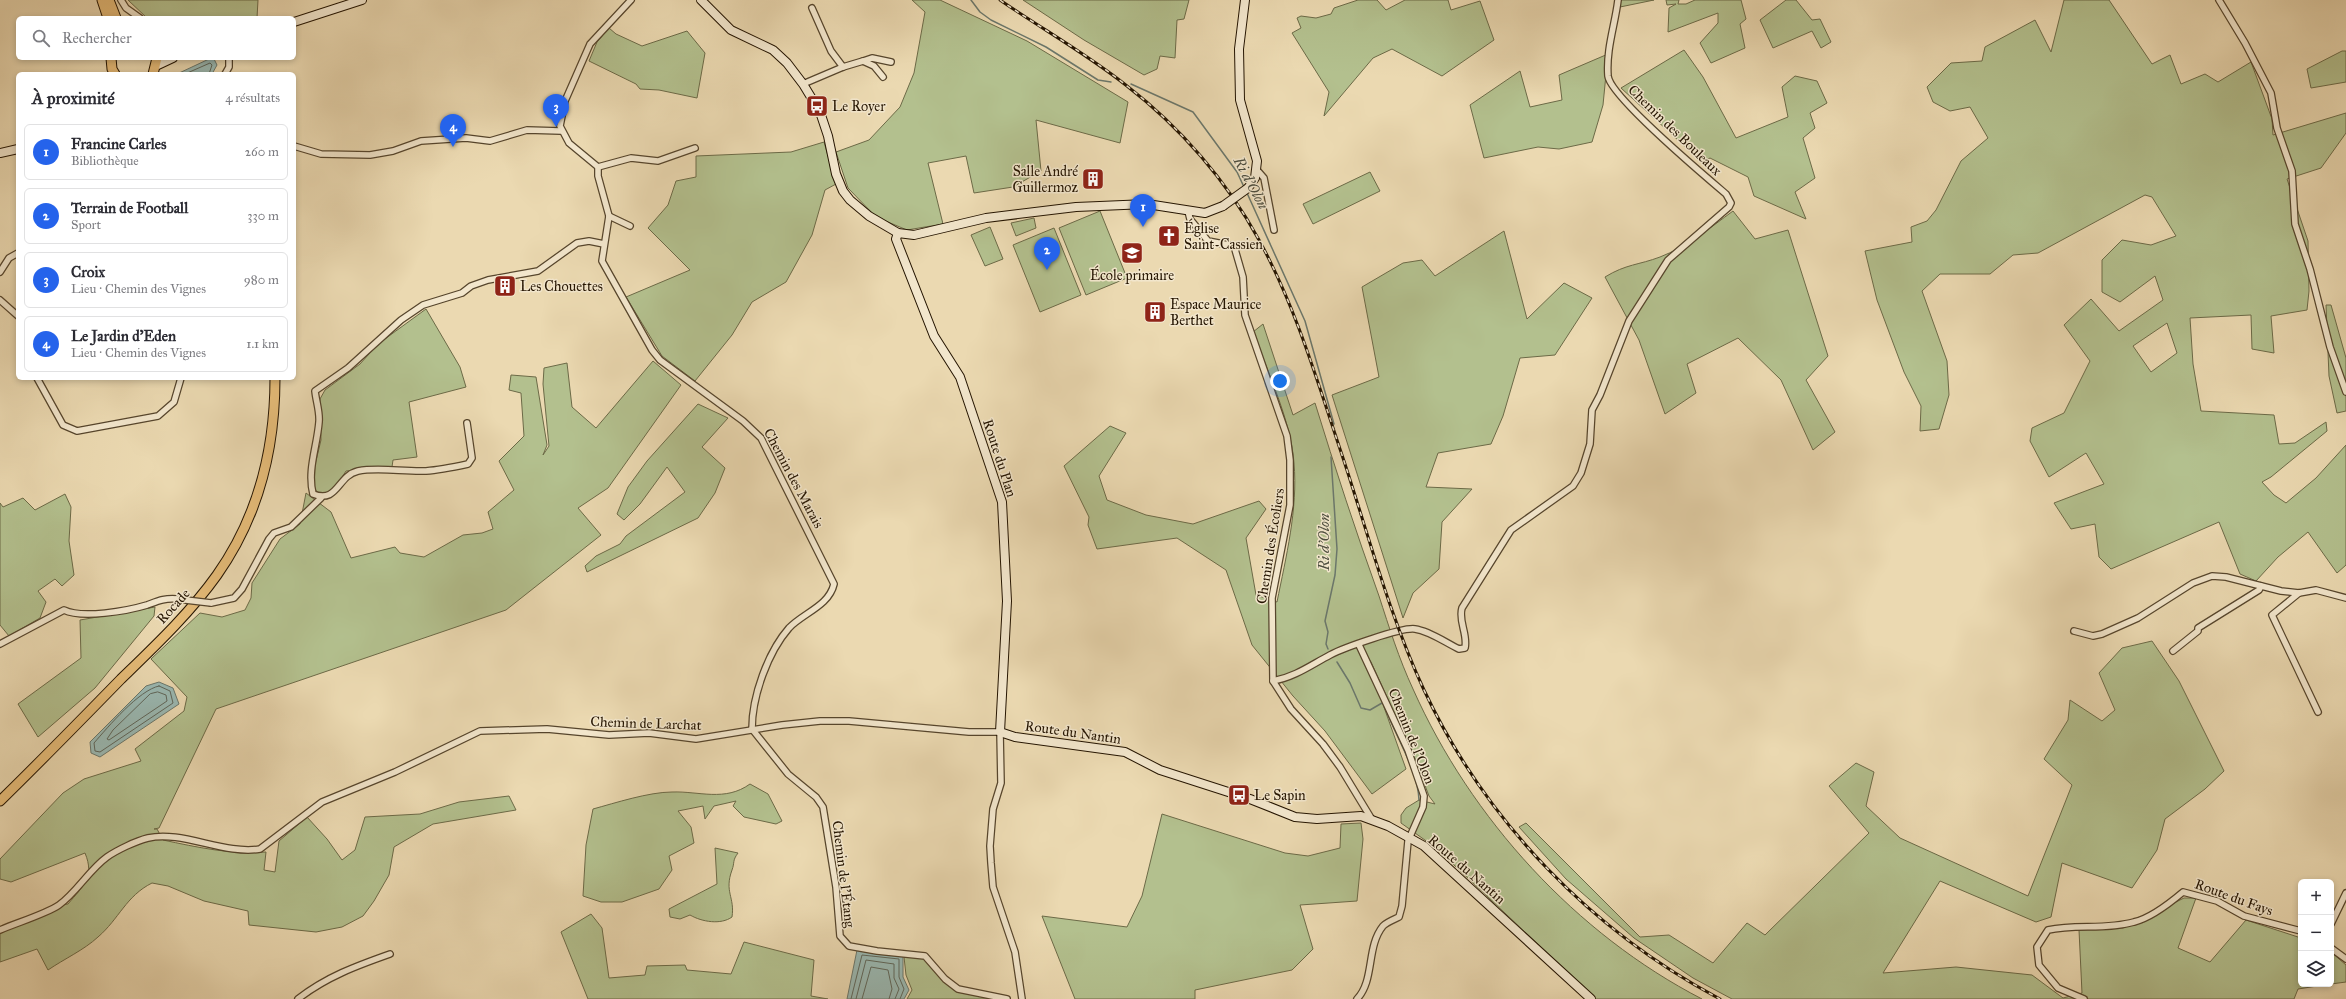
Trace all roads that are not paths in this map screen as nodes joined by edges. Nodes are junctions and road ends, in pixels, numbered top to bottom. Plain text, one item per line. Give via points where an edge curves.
1 (102, 0) edge
2 (109, 0) edge
3 (121, 0) edge
4 (362, 0) edge
5 (631, 0) edge
6 (701, 0) edge
7 (1246, 0) edge
8 (1618, 0) edge
9 (2219, 0) edge
10 (812, 8) dead end
11 (107, 16) edge
12 (115, 16) edge
13 (137, 16) edge
14 (296, 21) edge
15 (110, 60) edge
16 (168, 60) edge
17 (229, 60) edge
18 (863, 61) junction
19 (891, 62) dead end
20 (155, 66) edge
21 (843, 67) junction
22 (112, 72) edge
23 (226, 72) edge
24 (883, 77) dead end
25 (803, 84) junction
26 (561, 131) junction
27 (296, 146) edge
28 (695, 148) dead end
29 (16, 149) edge
30 (0, 153) edge
31 (598, 167) junction
32 (1257, 170) junction
33 (1188, 211) junction
34 (609, 216) junction
35 (630, 226) dead end
36 (1274, 230) dead end
37 (898, 233) junction
38 (604, 244) junction
39 (16, 254) edge
40 (0, 272) edge
41 (0, 300) edge
42 (16, 316) edge
43 (38, 380) edge
44 (180, 380) edge
45 (275, 380) edge
46 (2346, 392) edge
47 (467, 423) dead end
48 (321, 498) junction
49 (2261, 586) junction
50 (2299, 593) junction
51 (2346, 598) edge
52 (2074, 631) dead end
53 (0, 644) edge
54 (1359, 645) junction
55 (2173, 651) dead end
56 (1273, 681) junction
57 (2318, 712) dead end
58 (752, 729) junction
59 (1000, 732) junction
60 (0, 801) edge
61 (1371, 818) junction
62 (1410, 838) junction
63 (2346, 893) edge
64 (2334, 918) edge
65 (0, 930) edge
66 (2298, 930) edge
67 (2334, 950) edge
68 (390, 954) dead end
69 (2346, 959) edge
70 (298, 999) edge
71 (1007, 999) edge
72 (1022, 999) edge
73 (1357, 999) edge
74 (1592, 999) edge
75 (2084, 999) edge

1 - 11 main road
2 - 12 main road
3 - 13 street via 126,8
4 - 14 street
5 - 26 street via 590,44 565,101
6 - 25 street via 730,30 773,50
7 - 32 street via 1241,22 1238,68 1240,100 1257,161
8 - 54 street, Chemin des Bouleaux via 1608,49 1608,78 1622,97 1726,194 1730,207 1668,260 1629,321 1592,410 1590,444 1581,473 1569,490 1511,530 1462,608 1460,615 1466,641 1465,648 1459,649 1415,629 1382,635
9 - 46 street via 2245,43 2270,93 2277,128 2292,171 2296,224 2330,347
10 - 21 street via 826,40
15 - 22 main road
16 - 20 street
17 - 23 street
18 - 19 street via 872,58
18 - 21 street
18 - 24 street via 874,66
21 - 25 street
25 - 37 street via 824,122 836,174 844,191 850,200 869,216
26 - 27 street via 527,130 490,141 466,138 421,141 370,155 317,154
26 - 31 street via 569,143
28 - 31 street via 658,161 631,158
29 - 30 street
31 - 34 street
32 - 33 street, bridge via 1248,188 1223,206 1205,212
32 - 36 street via 1264,178
33 - 37 street via 1135,203 1076,207 986,218 914,235
33 - 56 street, Chemin des Écoliers via 1190,220 1208,241 1234,246 1243,277 1245,316 1287,436 1290,505 1272,598
34 - 35 street
34 - 38 street, Chemin des Marais
37 - 59 street, Route du Plan via 896,239 934,336 960,377 1002,502 1007,601
38 - 48 street via 589,241 578,243 538,271 488,280 471,286 462,293 422,306 401,320 348,368 315,391 319,421 312,460 311,485 313,494
38 - 58 street, Chemin des Marais via 602,261 607,272 660,360 762,438 834,584 832,593 790,627 772,652 763,674
39 - 40 street via 9,258
41 - 42 street
43 - 44 street via 63,425 77,431 158,416 174,402
45 - 60 main road, Rocade via 272,437 263,476 246,522 217,574 179,621
47 - 48 street via 472,458 468,464 426,471 358,471 345,477 332,494
48 - 53 street, bridge via 291,527 274,533 242,589 234,598 211,603 163,598 148,605 117,611 73,614 64,610
49 - 50 street
49 - 52 street via 2212,576 2192,583 2138,618 2102,634 2093,636
49 - 55 street via 2198,628 2198,631
50 - 51 street via 2316,590
50 - 57 street via 2272,615
54 - 56 street via 1332,654 1295,675
54 - 62 street, Chemin de l'Olon via 1408,750 1424,796 1423,807
56 - 61 street via 1291,709 1332,756
58 - 59 street, Chemin de Larchat via 820,721 850,721 969,732
58 - 65 street, Chemin de Larchat via 696,739 649,733 609,735 548,729 480,731 395,772 322,802 260,849 227,849 165,837 144,840 107,857 59,905
58 - 71 street, Chemin de l'Étang via 788,774 816,797 823,807 836,887 840,936 850,946 925,956 958,989
59 - 61 street, Route du Nantin via 1015,737 1125,752 1160,770 1250,799 1295,818
59 - 72 street via 1001,783 994,809 991,863 993,887 1015,952
61 - 62 street, Route du Nantin
62 - 73 street, Chemin de l'Olon via 1400,917 1384,925 1376,937 1364,991
62 - 74 street, Route du Nantin via 1424,846
63 - 64 street
66 - 75 street, Route du Fays via 2244,916 2217,901 2184,892 2135,922 2048,930 2037,946 2039,965 2058,988
67 - 69 street
68 - 70 street via 317,984

